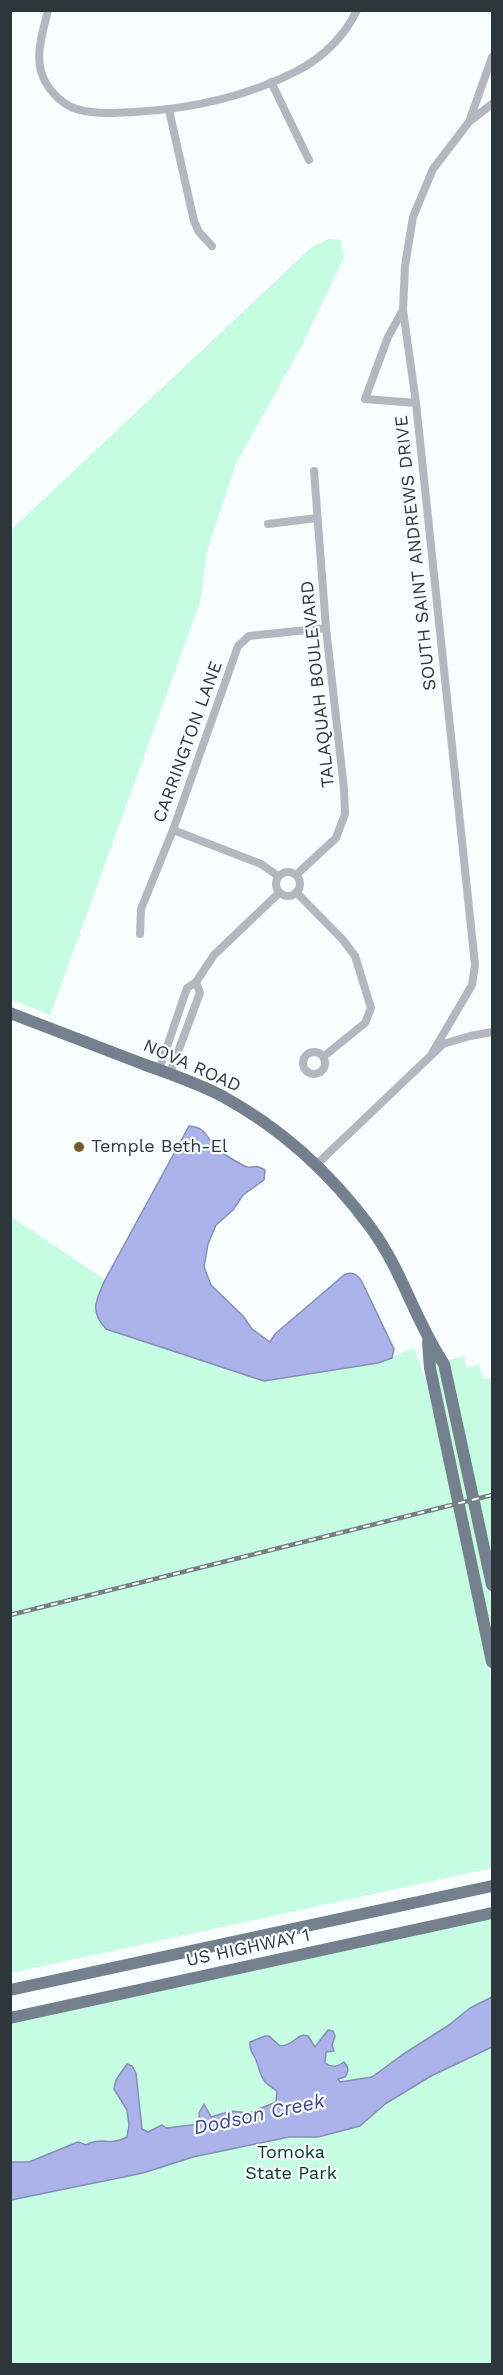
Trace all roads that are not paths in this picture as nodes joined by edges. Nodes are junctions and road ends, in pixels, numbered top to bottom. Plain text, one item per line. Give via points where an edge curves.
1 (48, 10) edge
2 (357, 10) edge
3 (492, 57) edge
4 (271, 82) junction
5 (492, 104) edge
6 (169, 110) junction
7 (469, 122) junction
8 (309, 160) dead end
9 (212, 246) dead end
10 (404, 310) junction
11 (416, 403) junction
12 (314, 471) dead end
13 (317, 518) junction
14 (268, 524) dead end
15 (326, 628) junction
16 (173, 830) junction
17 (296, 875) junction
18 (278, 876) junction
19 (279, 892) junction
20 (296, 892) junction
21 (140, 934) dead end
22 (196, 982) junction
23 (10, 1013) edge
24 (174, 1022) junction
25 (187, 1027) junction
26 (492, 1032) edge
27 (431, 1055) junction
28 (323, 1057) dead end
29 (165, 1071) junction
30 (316, 1165) junction
31 (428, 1341) junction
32 (492, 1585) edge
33 (492, 1662) edge
34 (492, 1886) edge
35 (492, 1913) edge
36 (10, 1990) edge
37 (10, 2018) edge

1 - 6 street via 38,56 42,76 61,101 81,110 108,114
2 - 4 street via 337,40 319,56
3 - 7 street, SOUTH SAINT ANDREWS DRIVE
4 - 6 street via 208,103
4 - 8 street
5 - 7 street
6 - 9 street via 194,221
7 - 10 street, SOUTH SAINT ANDREWS DRIVE via 433,169 413,217 405,266
10 - 11 street, SOUTH SAINT ANDREWS DRIVE
10 - 11 street via 388,337 365,399
11 - 27 street, SOUTH SAINT ANDREWS DRIVE via 475,965 472,985
12 - 13 street, TALAQUAH BOULEVARD
13 - 14 street
13 - 15 street, TALAQUAH BOULEVARD
15 - 16 street, CARRINGTON LANE via 249,636 238,646
15 - 17 street, TALAQUAH BOULEVARD via 345,814 336,838
16 - 18 street via 261,864
16 - 21 street, CARRINGTON LANE via 141,909
17 - 18 street via 285,872
17 - 20 street via 300,886
18 - 19 street
19 - 20 street via 288,896
19 - 22 street via 214,955
20 - 28 street via 355,956 371,1008 364,1023
22 - 24 street via 186,988
22 - 25 street via 200,993
23 - 29 main road, NOVA ROAD
24 - 25 street
24 - 29 street
25 - 29 street
26 - 27 street via 443,1044
27 - 30 street
29 - 30 main road, NOVA ROAD via 251,1113
30 - 31 main road, NOVA ROAD via 351,1202 387,1252
31 - 32 main road, NOVA ROAD via 444,1364
31 - 33 main road, NOVA ROAD via 430,1368
34 - 36 main road, US HIGHWAY 1
35 - 37 main road, US HIGHWAY 1

